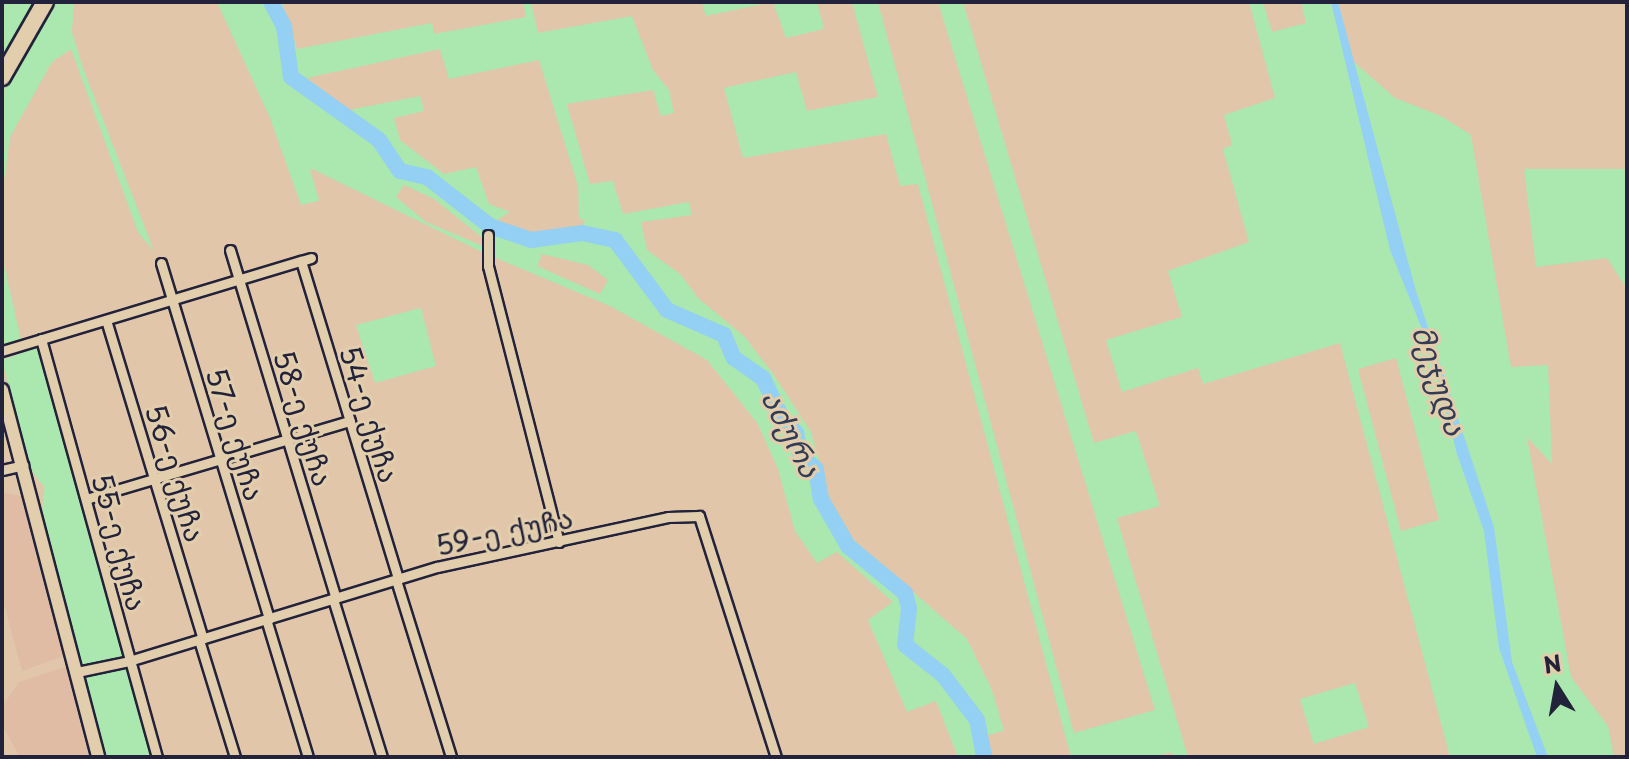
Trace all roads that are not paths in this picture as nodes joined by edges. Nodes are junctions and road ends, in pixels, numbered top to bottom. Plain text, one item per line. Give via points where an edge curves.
1 (45, 2) edge
2 (2, 77) edge
3 (488, 235) dead end
4 (230, 250) dead end
5 (161, 263) dead end
6 (239, 280) junction
7 (172, 300) junction
8 (106, 320) junction
9 (41, 339) junction
10 (2, 351) edge
11 (2, 390) edge
12 (350, 421) junction
13 (287, 439) junction
14 (221, 459) junction
15 (23, 465) junction
16 (2, 470) edge
17 (154, 479) junction
18 (86, 499) junction
19 (559, 542) junction
20 (397, 580) junction
21 (335, 598) junction
22 (268, 619) junction
23 (201, 639) junction
24 (129, 661) junction
25 (77, 672) junction
26 (98, 757) edge
27 (157, 757) edge
28 (235, 757) edge
29 (308, 757) edge
30 (382, 757) edge
31 (451, 757) edge
32 (776, 757) edge

1 - 2 highway
3 - 19 street via 488,266
4 - 6 street, 58-ე ქუჩა
5 - 7 street, 57-ე ქუჩა
6 - 7 street, 54-ე ქუჩა
6 - 12 street, 54-ე ქუჩა via 306,260
6 - 13 street, 58-ე ქუჩა
7 - 8 street, 54-ე ქუჩა
7 - 14 street, 57-ე ქუჩა
8 - 9 street, 54-ე ქუჩა
8 - 17 street, 56-ე ქუჩა
9 - 10 street, 54-ე ქუჩა
9 - 18 street, 55-ე ქუჩა
11 - 15 main road
12 - 13 street
12 - 20 street, 54-ე ქუჩა
13 - 14 street
13 - 21 street, 58-ე ქუჩა
14 - 17 street
14 - 22 street, 57-ე ქუჩა
15 - 16 street
15 - 25 main road
17 - 18 street
17 - 23 street, 56-ე ქუჩა
18 - 24 street, 55-ე ქუჩა
19 - 20 street, 59-ე ქუჩა
19 - 32 street, 59-ე ქუჩა via 668,517 699,516
20 - 21 street, 59-ე ქუჩა
20 - 31 street, 54-ე ქუჩა
21 - 22 street, 59-ე ქუჩა
21 - 30 street, 58-ე ქუჩა
22 - 23 street, 59-ე ქუჩა
22 - 29 street, 57-ე ქუჩა
23 - 24 street, 59-ე ქუჩა
23 - 28 street, 56-ე ქუჩა
24 - 25 street, 59-ე ქუჩა
24 - 27 street, 55-ე ქუჩა
25 - 26 main road

